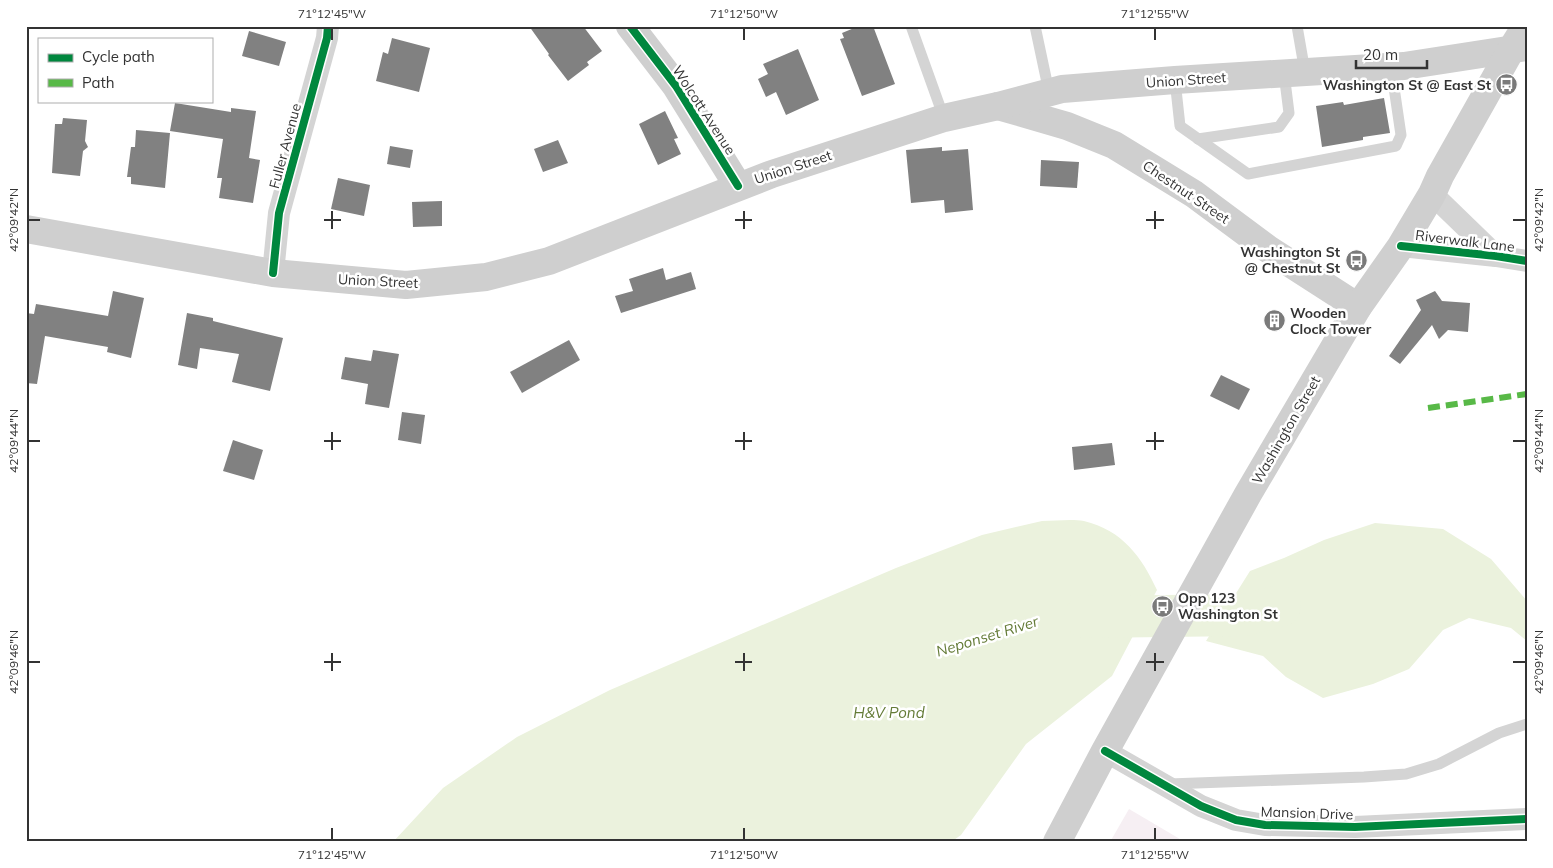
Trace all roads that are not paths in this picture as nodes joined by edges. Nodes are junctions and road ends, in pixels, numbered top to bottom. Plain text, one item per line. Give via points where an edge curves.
1 (328, 26) edge
2 (630, 26) edge
3 (911, 26) edge
4 (1035, 26) edge
5 (1298, 26) edge
6 (1526, 26) edge
7 (1519, 49) edge
8 (1391, 67) junction
9 (1295, 73) junction
10 (1175, 80) junction
11 (1049, 92) junction
12 (998, 106) junction
13 (944, 118) junction
14 (1198, 139) junction
15 (738, 186) junction
16 (1432, 194) junction
17 (26, 228) edge
18 (1401, 246) junction
19 (1496, 256) junction
20 (1527, 261) edge
21 (273, 273) junction
22 (1358, 307) junction
23 (1527, 724) edge
24 (1105, 751) junction
25 (1162, 784) junction
26 (1527, 819) edge
27 (1056, 842) edge

1 - 21 street, Fuller Avenue via 279,214
2 - 15 main road, Wolcott Avenue via 676,86
3 - 13 lane
4 - 11 lane
5 - 9 lane
6 - 7 main road, Washington Street
7 - 8 main road, Union Street
7 - 16 main road, Washington Street
8 - 9 main road, Union Street
8 - 14 lane via 1400,135 1396,146 1248,174
9 - 10 main road, Union Street
9 - 14 lane via 1289,113 1279,127
10 - 11 main road, Union Street
10 - 14 lane via 1180,126
11 - 12 main road, Union Street
12 - 13 main road, Union Street
12 - 22 main road, Chestnut Street via 1067,126 1114,145 1194,194 1268,249
13 - 15 main road, Union Street
15 - 21 main road, Union Street via 549,261 486,277 406,285
16 - 18 main road, Washington Street
16 - 19 street
17 - 21 main road, Union Street
18 - 19 street, Riverwalk Lane
18 - 22 main road, Washington Street
19 - 20 street, Riverwalk Lane
22 - 24 main road, Washington Street
23 - 25 lane via 1498,733 1439,764 1406,774
24 - 25 street, Mansion Drive
24 - 27 main road, Washington Street
25 - 26 street, Mansion Drive via 1210,810 1236,820 1265,825 1355,827

